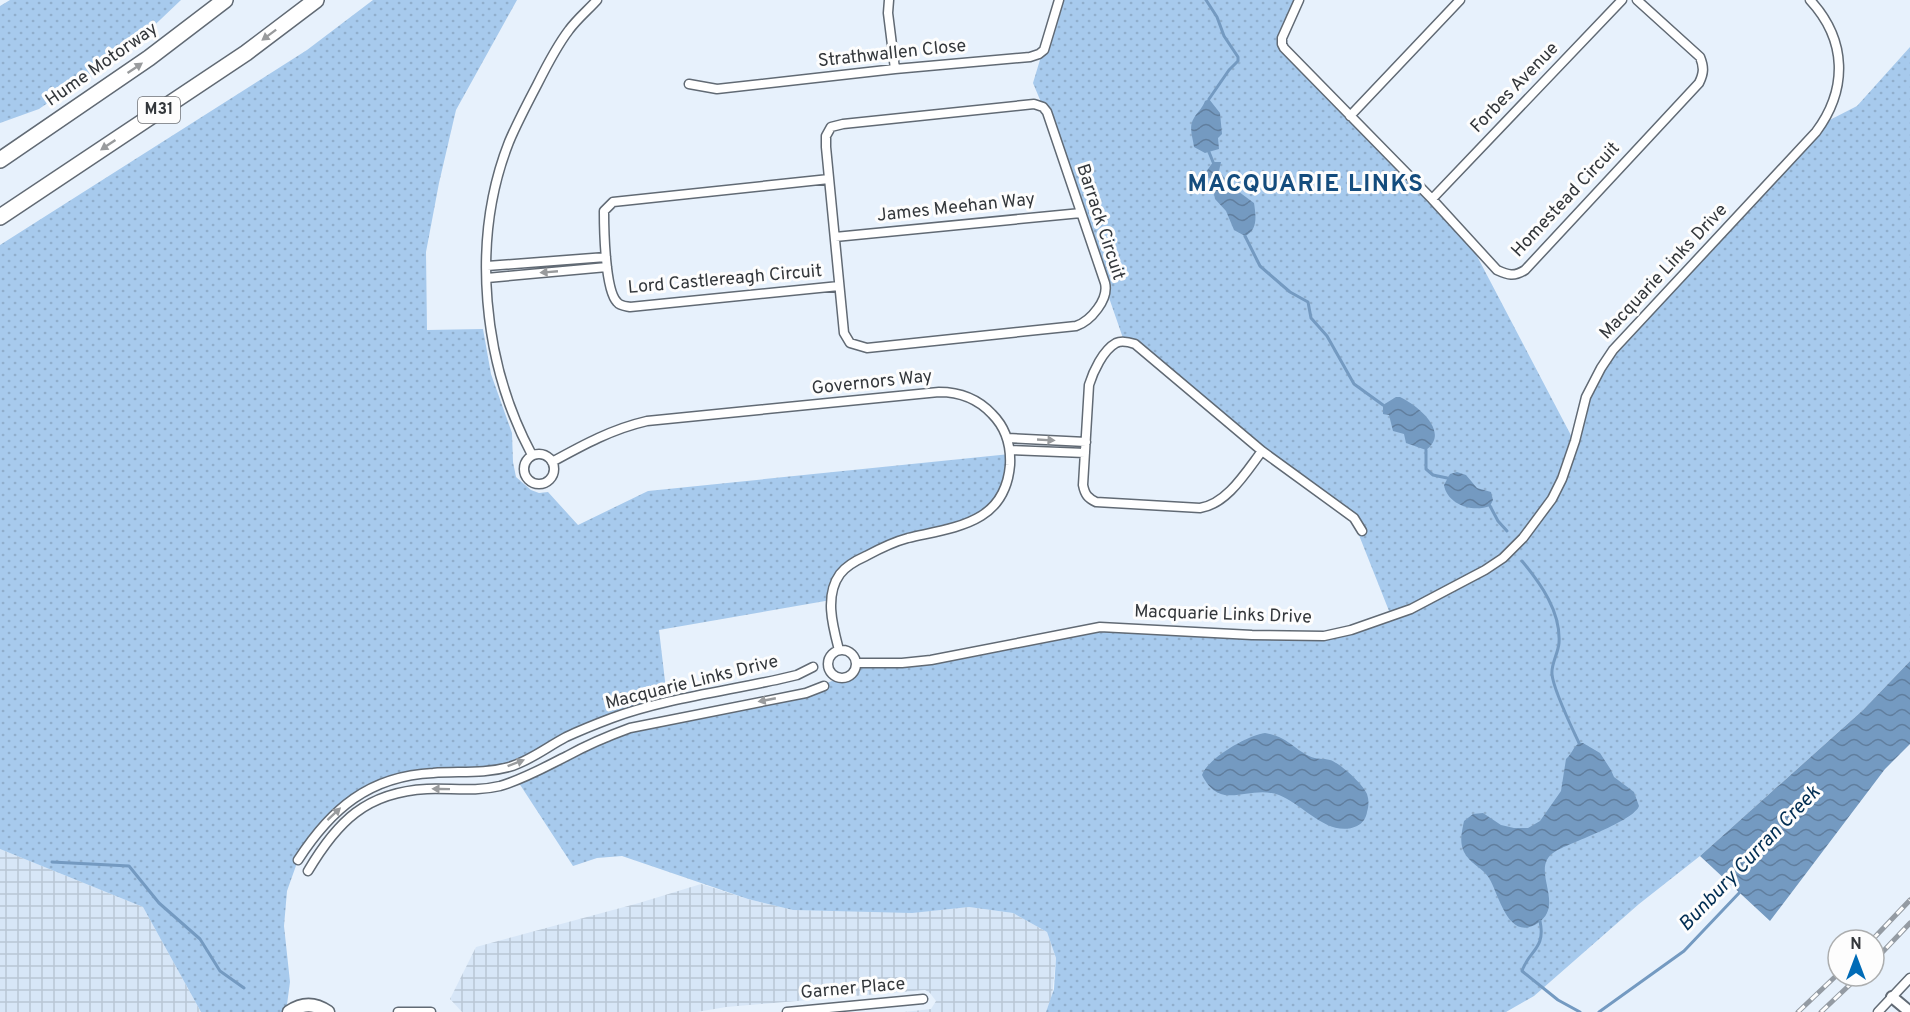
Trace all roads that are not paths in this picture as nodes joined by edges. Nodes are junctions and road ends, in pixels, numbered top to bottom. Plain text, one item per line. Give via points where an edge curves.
1 (225, 0) edge
2 (316, 0) edge
3 (597, 0) edge
4 (889, 0) edge
5 (1059, 0) edge
6 (1299, 0) edge
7 (1460, 0) edge
8 (1622, 0) edge
9 (1637, 0) edge
10 (1810, 0) edge
11 (895, 69) junction
12 (689, 84) dead end
13 (1350, 116) junction
14 (0, 160) edge
15 (830, 179) junction
16 (1432, 199) junction
17 (1081, 213) junction
18 (0, 217) edge
19 (835, 237) junction
20 (606, 257) junction
21 (488, 266) junction
22 (608, 267) junction
23 (488, 278) junction
24 (839, 286) junction
25 (1006, 438) junction
26 (1086, 442) junction
27 (1010, 450) junction
28 (1262, 451) junction
29 (1085, 453) junction
30 (532, 455) junction
31 (552, 462) junction
32 (1362, 531) dead end
33 (839, 650) junction
34 (856, 663) junction
35 (813, 667) dead end
36 (824, 686) dead end
37 (298, 860) dead end
38 (308, 871) dead end
39 (1910, 978) edge
40 (1892, 997) junction
41 (923, 999) dead end
42 (289, 1012) edge
43 (328, 1012) edge
44 (398, 1012) edge
45 (431, 1012) edge
46 (787, 1012) edge
47 (1878, 1012) edge
48 (1910, 1012) edge

14 -> 1 highway, Hume Motorway / M31 via 149,58
2 -> 18 highway, M31 via 246,53
3 - 21 street via 569,30 508,144 492,208
4 - 11 street
5 - 11 street, Strathwallen Close via 1047,42 1039,54
6 - 13 street, Homestead Circuit via 1282,45
7 - 13 street
8 - 16 street, Forbes Avenue
9 - 16 street, Homestead Circuit via 1700,57 1703,74 1699,83 1525,270 1517,275 1497,270
10 - 34 street, Macquarie Links Drive via 1830,27 1839,54 1840,71 1829,113 1816,132 1613,350 1586,397 1575,441 1552,499 1503,558 1412,609 1324,636 1100,627 931,660
11 - 12 street, Strathwallen Close via 717,89
13 - 16 street, Homestead Circuit
15 - 17 street, Barrack Circuit via 826,139 834,125 1034,104 1047,112
15 - 19 street, Barrack Circuit
15 - 20 street, Lord Castlereagh Circuit via 613,202 604,211
17 - 19 street, James Meehan Way
17 - 24 street, Barrack Circuit via 1106,291 1088,319 1076,326 860,347 845,336
19 - 24 street, Barrack Circuit
20 - 21 street
20 - 22 street, Lord Castlereagh Circuit
21 - 23 street
22 -> 23 street, Lord Castlereagh Circuit
22 - 24 street, Lord Castlereagh Circuit via 615,301 630,307
23 - 30 street via 495,352 509,402
25 -> 26 street
25 - 27 street, Governors Way
25 - 31 street, Governors Way via 1000,423 979,403 939,392 647,421 603,435
26 - 28 street via 1092,376 1110,348 1126,341 1135,344
26 - 29 street
27 - 29 street
27 - 33 street, Governors Way via 1004,489 990,510 978,519 885,546 849,565 839,575 833,590 831,617
28 - 29 street via 1222,499 1200,508 1089,499 1083,485
28 - 32 street via 1354,518
30 - 31 street via 545,455
30 - 31 street via 523,468 532,484 542,485 550,480
33 - 34 street via 851,653
33 - 34 street via 828,660 834,675 847,677 854,672
37 -> 35 street, Macquarie Links Drive via 335,812 386,782 405,775 460,774 510,766 623,714 789,677
36 -> 38 street, Macquarie Links Drive via 806,693 630,728 498,786 479,790 425,789 383,798 350,816 325,842
39 - 40 street
40 - 47 street
40 - 48 street
41 - 46 street, Garner Place
42 - 43 main road via 305,1005
44 - 45 street

